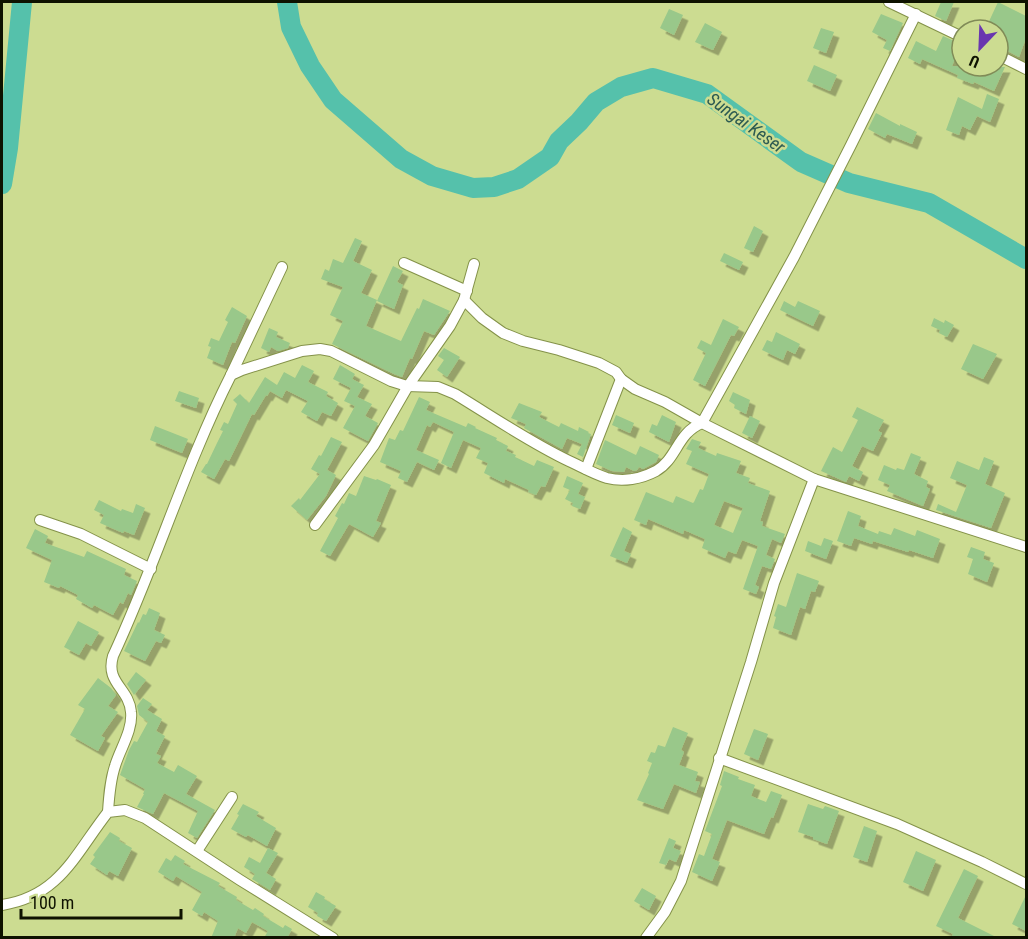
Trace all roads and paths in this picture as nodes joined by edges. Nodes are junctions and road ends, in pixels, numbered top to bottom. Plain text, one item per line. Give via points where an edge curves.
1 (889, 2) edge
2 (916, 14) junction
3 (950, 31) edge
4 (1010, 61) edge
5 (1026, 69) edge
6 (404, 263) dead end
7 (474, 264) dead end
8 (282, 267) dead end
9 (465, 296) junction
10 (231, 375) junction
11 (621, 380) junction
12 (408, 386) junction
13 (702, 423) junction
14 (586, 469) junction
15 (814, 479) junction
16 (40, 520) dead end
17 (315, 525) dead end
18 (1026, 547) edge
19 (151, 569) junction
20 (720, 758) junction
21 (232, 797) dead end
22 (108, 812) junction
23 (197, 851) junction
24 (1026, 884) edge
25 (2, 905) edge
26 (333, 938) edge
27 (646, 938) edge

1 - 2 street
2 - 3 street
2 - 13 street via 789,266
4 - 5 street
6 - 9 street
7 - 9 street
8 - 10 street
9 - 11 street via 482,318 503,333 599,363 616,372
9 - 12 street via 450,326
10 - 12 street via 302,351 320,349
10 - 19 street via 178,495
11 - 13 street
11 - 14 street
12 - 14 street via 444,388 543,448
12 - 17 street via 374,445
13 - 14 street via 687,432 670,459 642,477 608,478
13 - 15 street
15 - 18 street
15 - 20 street via 774,583
16 - 19 street via 81,534
19 - 22 street via 110,664 131,711 111,779
20 - 24 street via 897,824
20 - 27 street via 681,881
21 - 23 street
22 - 23 street via 134,813
22 - 25 street via 55,882 43,891
23 - 26 street

